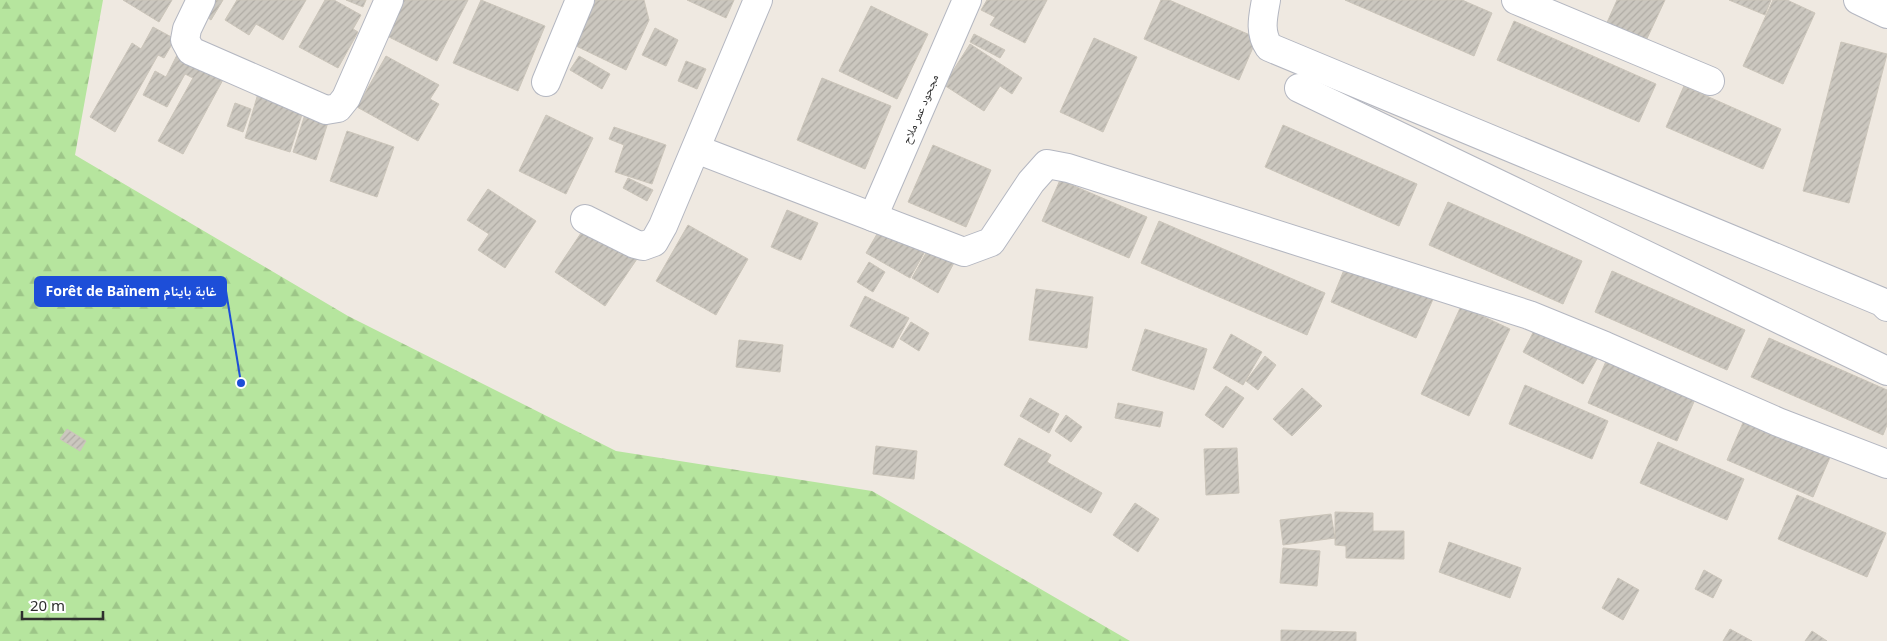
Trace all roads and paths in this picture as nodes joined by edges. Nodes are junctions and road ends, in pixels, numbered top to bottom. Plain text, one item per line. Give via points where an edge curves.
1 (201, 0) edge
2 (388, 0) edge
3 (580, 0) edge
4 (758, 0) edge
5 (967, 0) edge
6 (1266, 0) edge
7 (1516, 0) edge
8 (1858, 0) edge
9 (1887, 14) edge
10 (1710, 81) dead end
11 (546, 82) dead end
12 (1299, 88) dead end
13 (696, 149) junction
14 (873, 218) junction
15 (585, 219) dead end
16 (1885, 296) edge
17 (1887, 371) edge
18 (1887, 464) edge

1 - 2 street via 187,29 185,40 191,51 326,110 338,108 346,98
3 - 11 street
4 - 13 street
5 - 14 street, مجحود عمر ملاح
6 - 16 street via 1262,25 1263,38 1269,47
7 - 10 street
8 - 9 street
12 - 17 street
13 - 14 street
13 - 15 street via 654,242 643,246 635,244
14 - 18 street via 964,252 991,242 1047,164 1068,168 1529,315 1778,422

